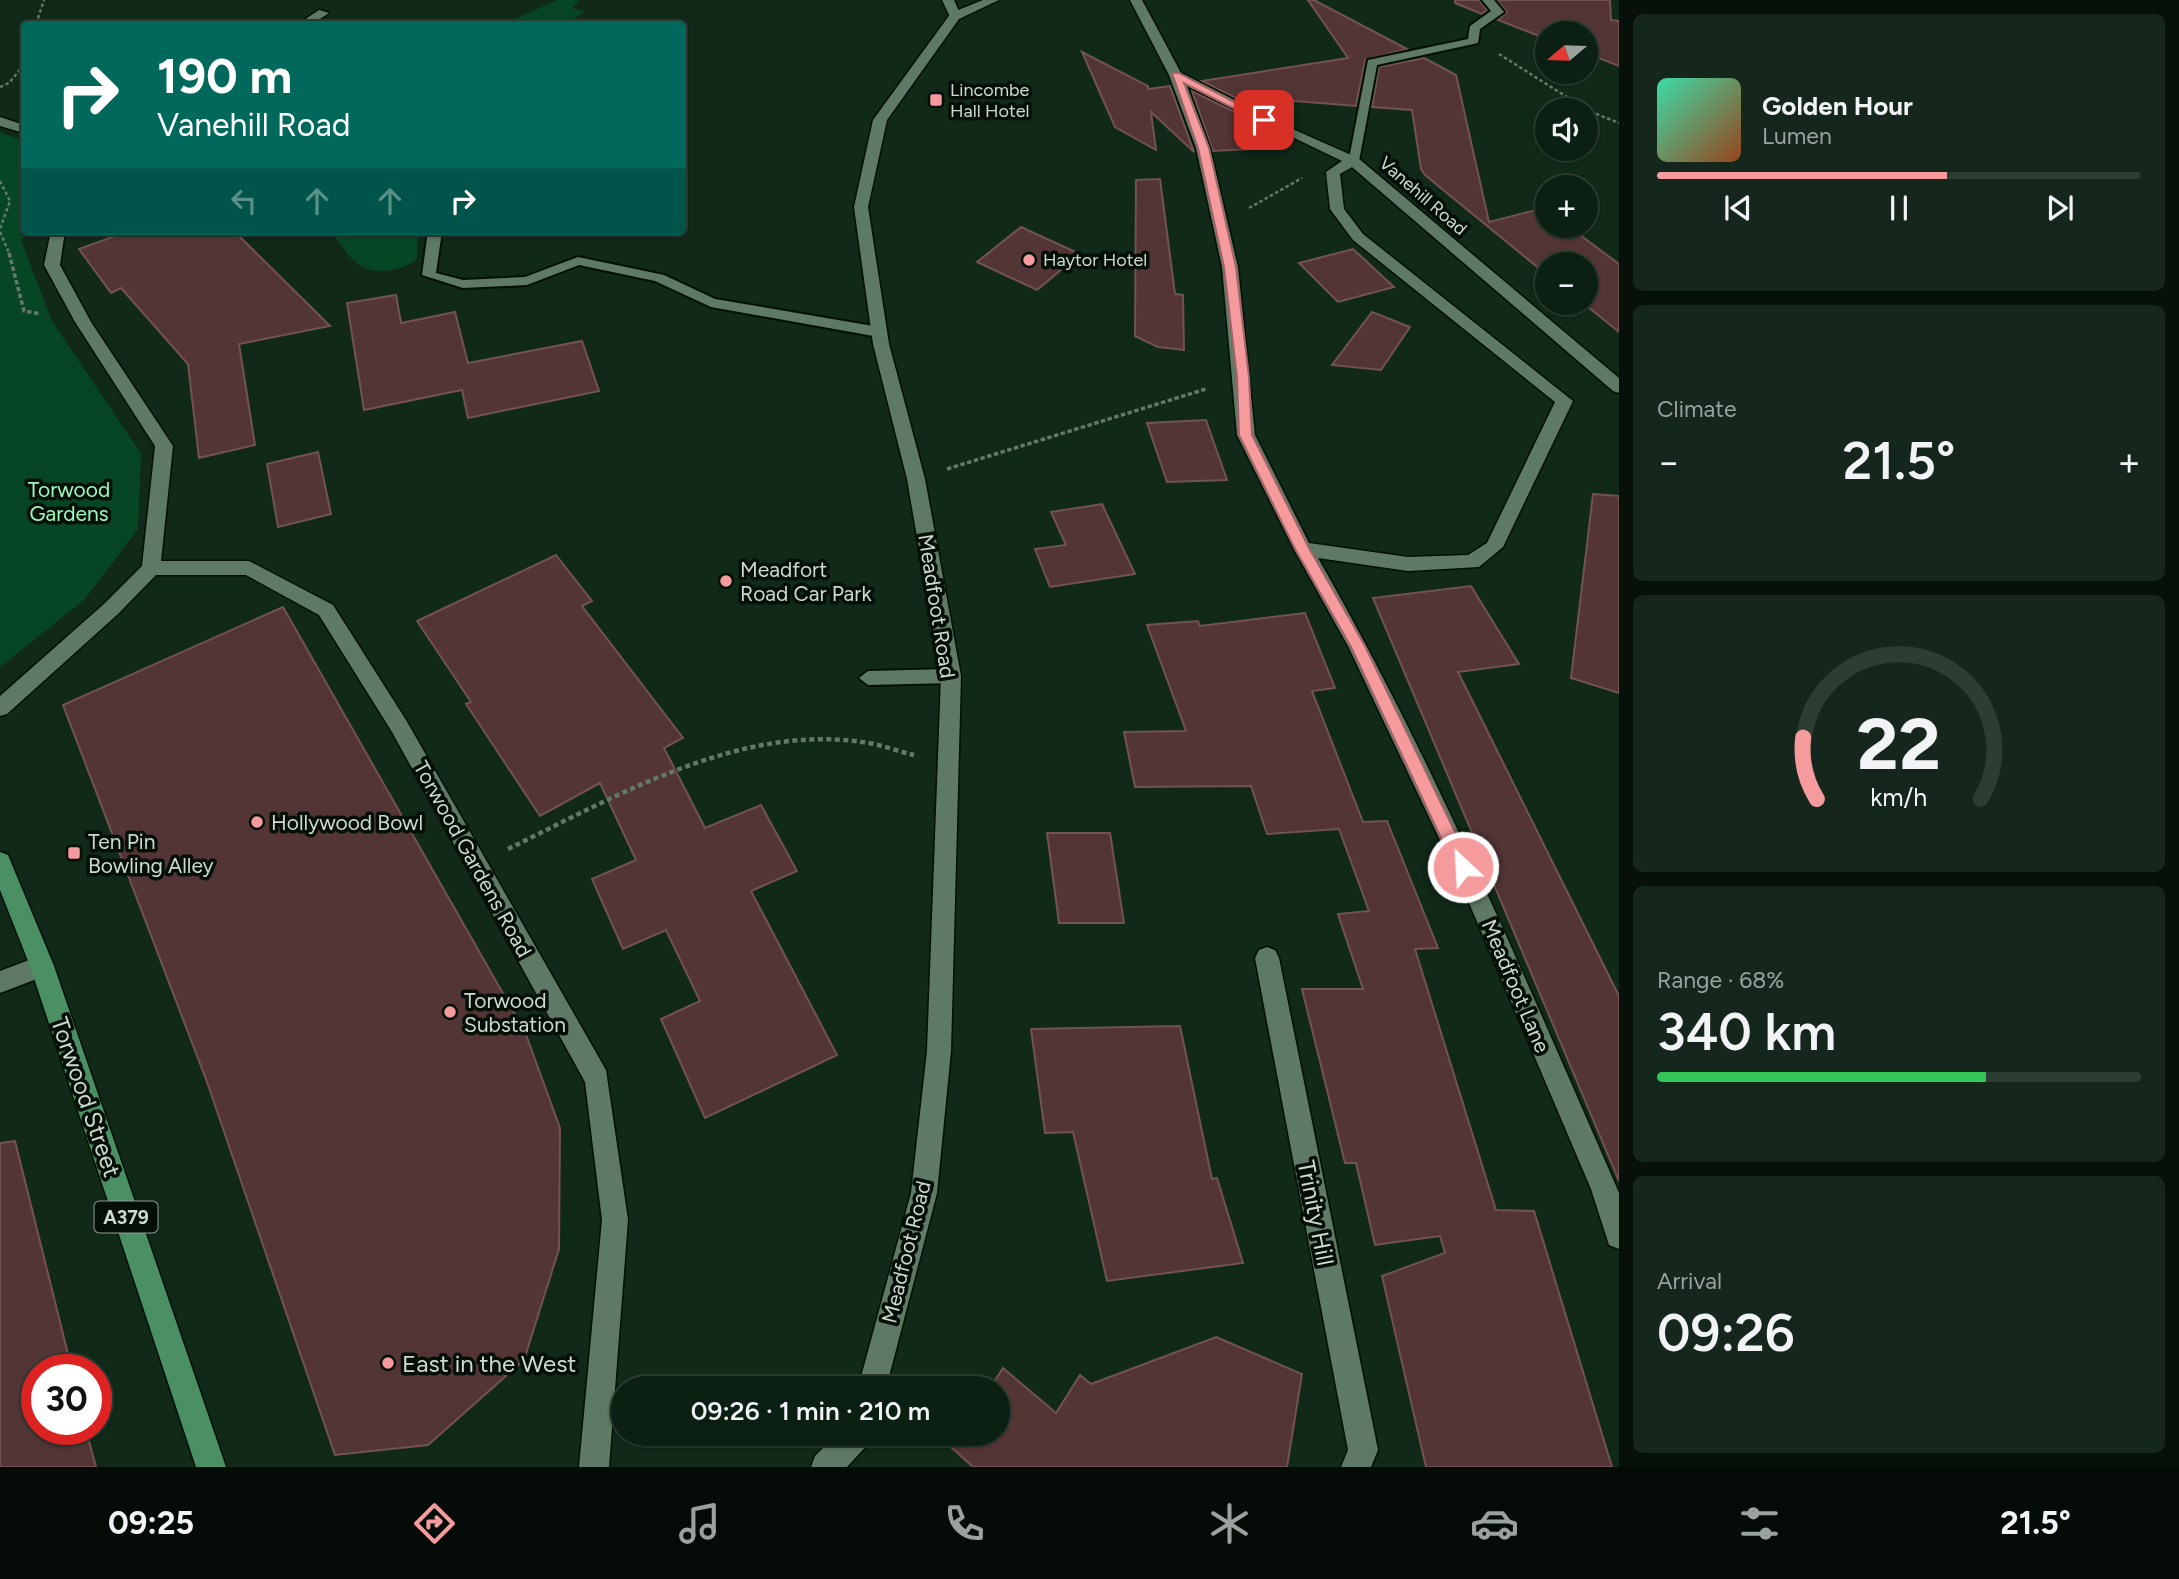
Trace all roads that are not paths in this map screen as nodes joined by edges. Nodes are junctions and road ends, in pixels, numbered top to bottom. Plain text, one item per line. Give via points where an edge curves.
1 (993, 0) edge
2 (1136, 0) edge
3 (1488, 0) edge
4 (951, 8) edge
5 (323, 13) dead end
6 (309, 21) edge
7 (1176, 75) junction
8 (0, 121) edge
9 (21, 128) edge
10 (1353, 161) junction
11 (57, 235) edge
12 (434, 235) edge
13 (879, 332) junction
14 (1619, 387) edge
15 (1303, 549) junction
16 (151, 568) junction
17 (951, 677) junction
18 (868, 678) dead end
19 (0, 708) edge
20 (0, 862) edge
21 (1267, 958) dead end
22 (42, 966) junction
23 (0, 982) edge
24 (1619, 1236) edge
25 (875, 1376) edge
26 (846, 1446) edge
27 (211, 1467) edge
28 (594, 1467) edge
29 (826, 1467) edge
30 (1356, 1467) edge

1 - 4 street, Meadfoot Road
2 - 7 street, Meadfoot Lane
3 - 10 lane via 1498,12 1474,28 1474,41 1372,63
4 - 13 street, Meadfoot Road via 880,120 861,207
5 - 6 street
7 - 10 street, Vanehill Road
7 - 15 street, Meadfoot Lane via 1203,148 1230,267 1245,435
8 - 9 street
10 - 14 street, Vanehill Road
10 - 15 street via 1333,172 1337,209 1357,237 1564,401 1494,547 1472,562 1408,564
11 - 16 street via 52,265 83,323 164,446
12 - 13 lane via 429,275 463,284 527,281 578,261 659,278 711,303
13 - 17 street, Meadfoot Road via 916,479
15 - 24 street, Meadfoot Lane via 1358,646 1475,890 1604,1188
16 - 19 street
16 - 28 street, Torwood Gardens Road via 249,568 326,610 399,726 597,1079 615,1220
17 - 18 lane
17 - 25 street, Meadfoot Road via 939,1051 923,1193
20 - 22 main road, A379
21 - 30 street, Trinity Hill via 1363,1450
22 - 23 street
22 - 27 main road, Torwood Street / A379
26 - 29 street

